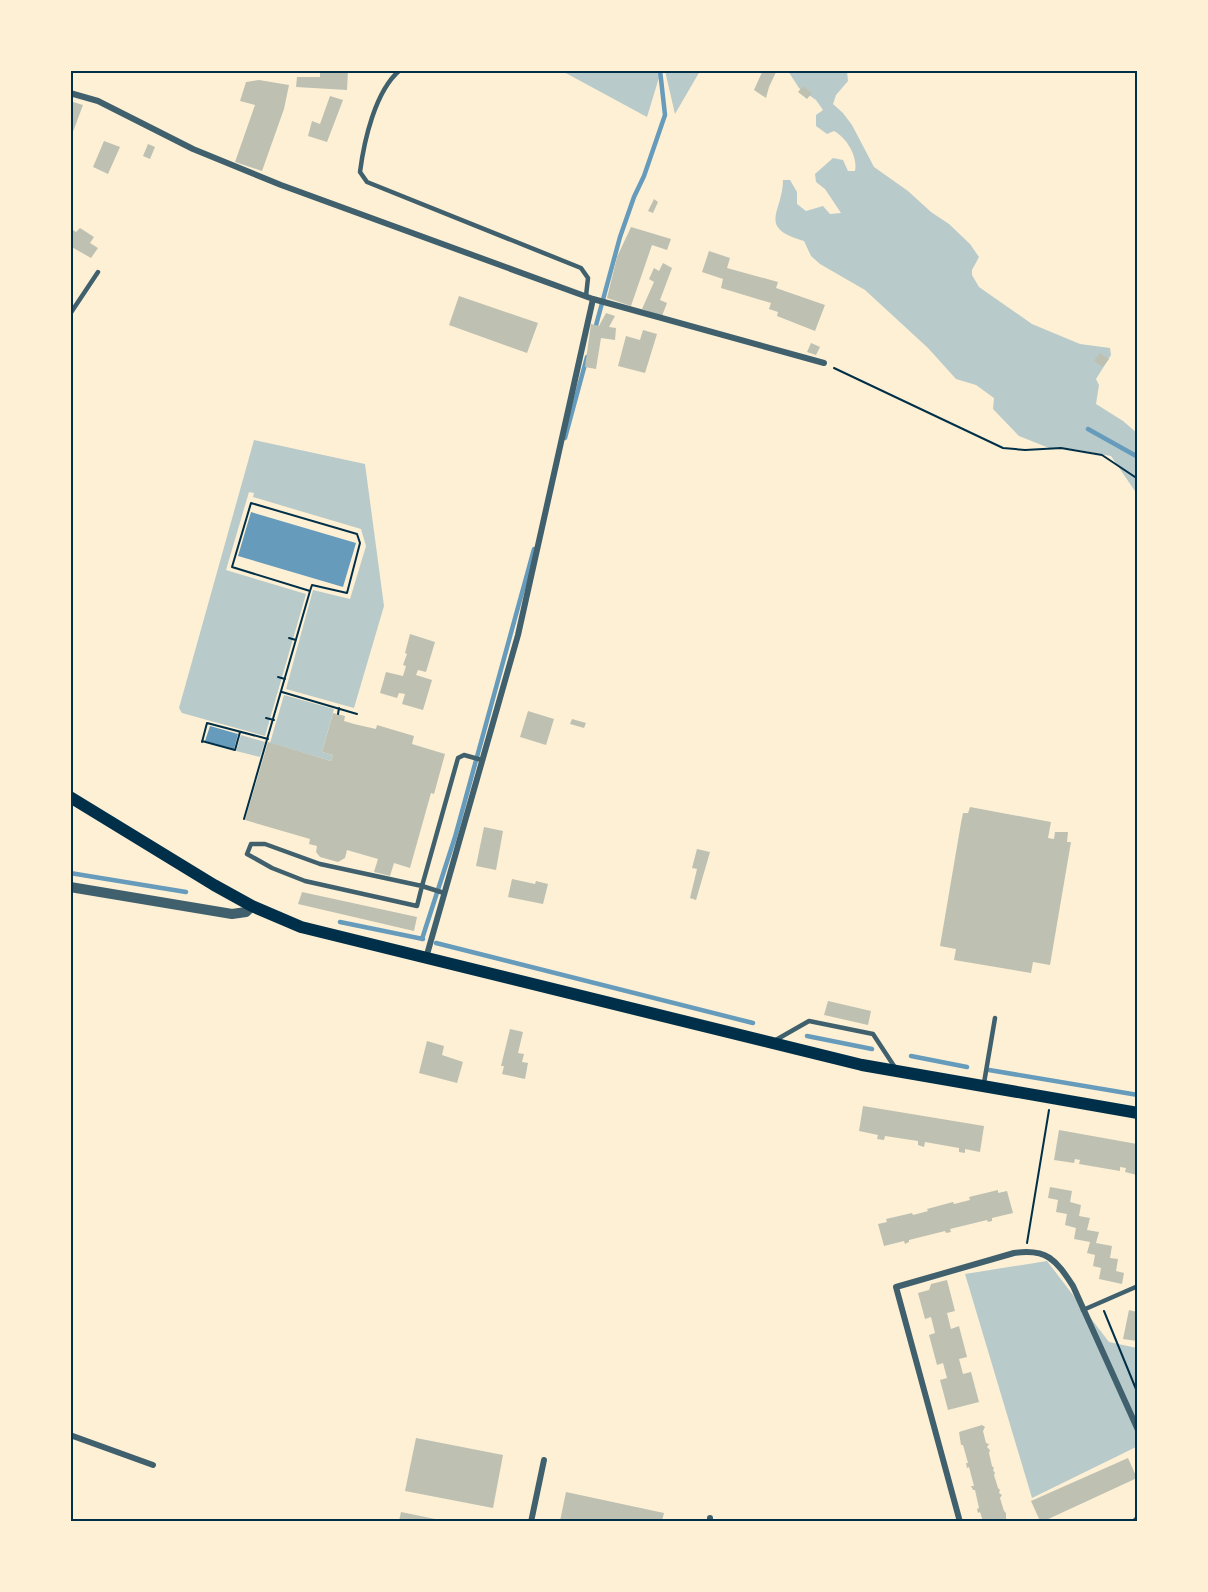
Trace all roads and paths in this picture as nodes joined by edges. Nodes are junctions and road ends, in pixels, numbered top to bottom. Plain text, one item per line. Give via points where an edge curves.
1 (400, 70) edge
2 (70, 93) edge
3 (98, 272) dead end
4 (586, 296) junction
5 (593, 299) junction
6 (70, 314) edge
7 (824, 363) joint
8 (1137, 479) edge
9 (310, 591) junction
10 (289, 638) dead end
11 (296, 640) junction
12 (278, 677) dead end
13 (285, 679) junction
14 (282, 692) junction
15 (339, 708) junction
16 (338, 714) dead end
17 (357, 714) dead end
18 (266, 718) dead end
19 (273, 720) junction
20 (240, 732) junction
21 (268, 739) junction
22 (482, 759) junction
23 (70, 797) edge
24 (244, 819) dead end
25 (422, 886) junction
26 (70, 887) edge
27 (444, 892) junction
28 (252, 906) junction
29 (425, 959) junction
30 (994, 1018) dead end
31 (770, 1043) junction
32 (897, 1071) junction
33 (984, 1086) junction
34 (1052, 1098) junction
35 (1137, 1113) edge
36 (1025, 1251) junction
37 (1137, 1286) edge
38 (1100, 1302) junction
39 (1083, 1310) junction
40 (1137, 1394) edge
41 (1137, 1430) edge
42 (70, 1435) edge
43 (544, 1460) dead end
44 (153, 1466) dead end
45 (531, 1521) edge
46 (960, 1521) edge

1 - 4 lane via 379,96 362,156 360,172 367,182 581,268 588,278
2 - 4 street via 98,101 193,149 281,185
3 - 6 lane
4 - 5 street
5 - 7 street
5 - 22 street via 518,635
7 - 8 path via 1003,448 1060,448 1102,455
9 - 9 path via 232,567 251,503 357,534 360,543 347,593 312,585
9 - 11 path
10 - 11 path
11 - 13 path
12 - 13 path
13 - 14 path
14 - 15 path
14 - 19 path
15 - 16 path
15 - 17 path
18 - 19 path
19 - 21 path
20 - 20 path via 235,750 202,742 207,723
20 - 21 path
21 - 24 path
22 - 25 lane via 464,755 458,758
22 - 27 street
23 - 28 main road
25 - 25 lane via 320,864 265,844 251,844 247,854 304,881 417,906
25 - 27 lane
26 - 28 street via 232,914 246,912
27 - 29 street
28 - 29 main road via 301,927
29 - 31 main road
30 - 33 lane
31 - 32 main road
31 - 32 lane via 809,1021 873,1034
32 - 33 main road
33 - 34 main road
34 - 35 main road
34 - 36 path
36 - 39 street via 1047,1254 1061,1267
36 - 46 street via 897,1287
37 - 38 lane
38 - 39 lane
38 - 40 path
39 - 41 street
42 - 44 street
43 - 45 street

